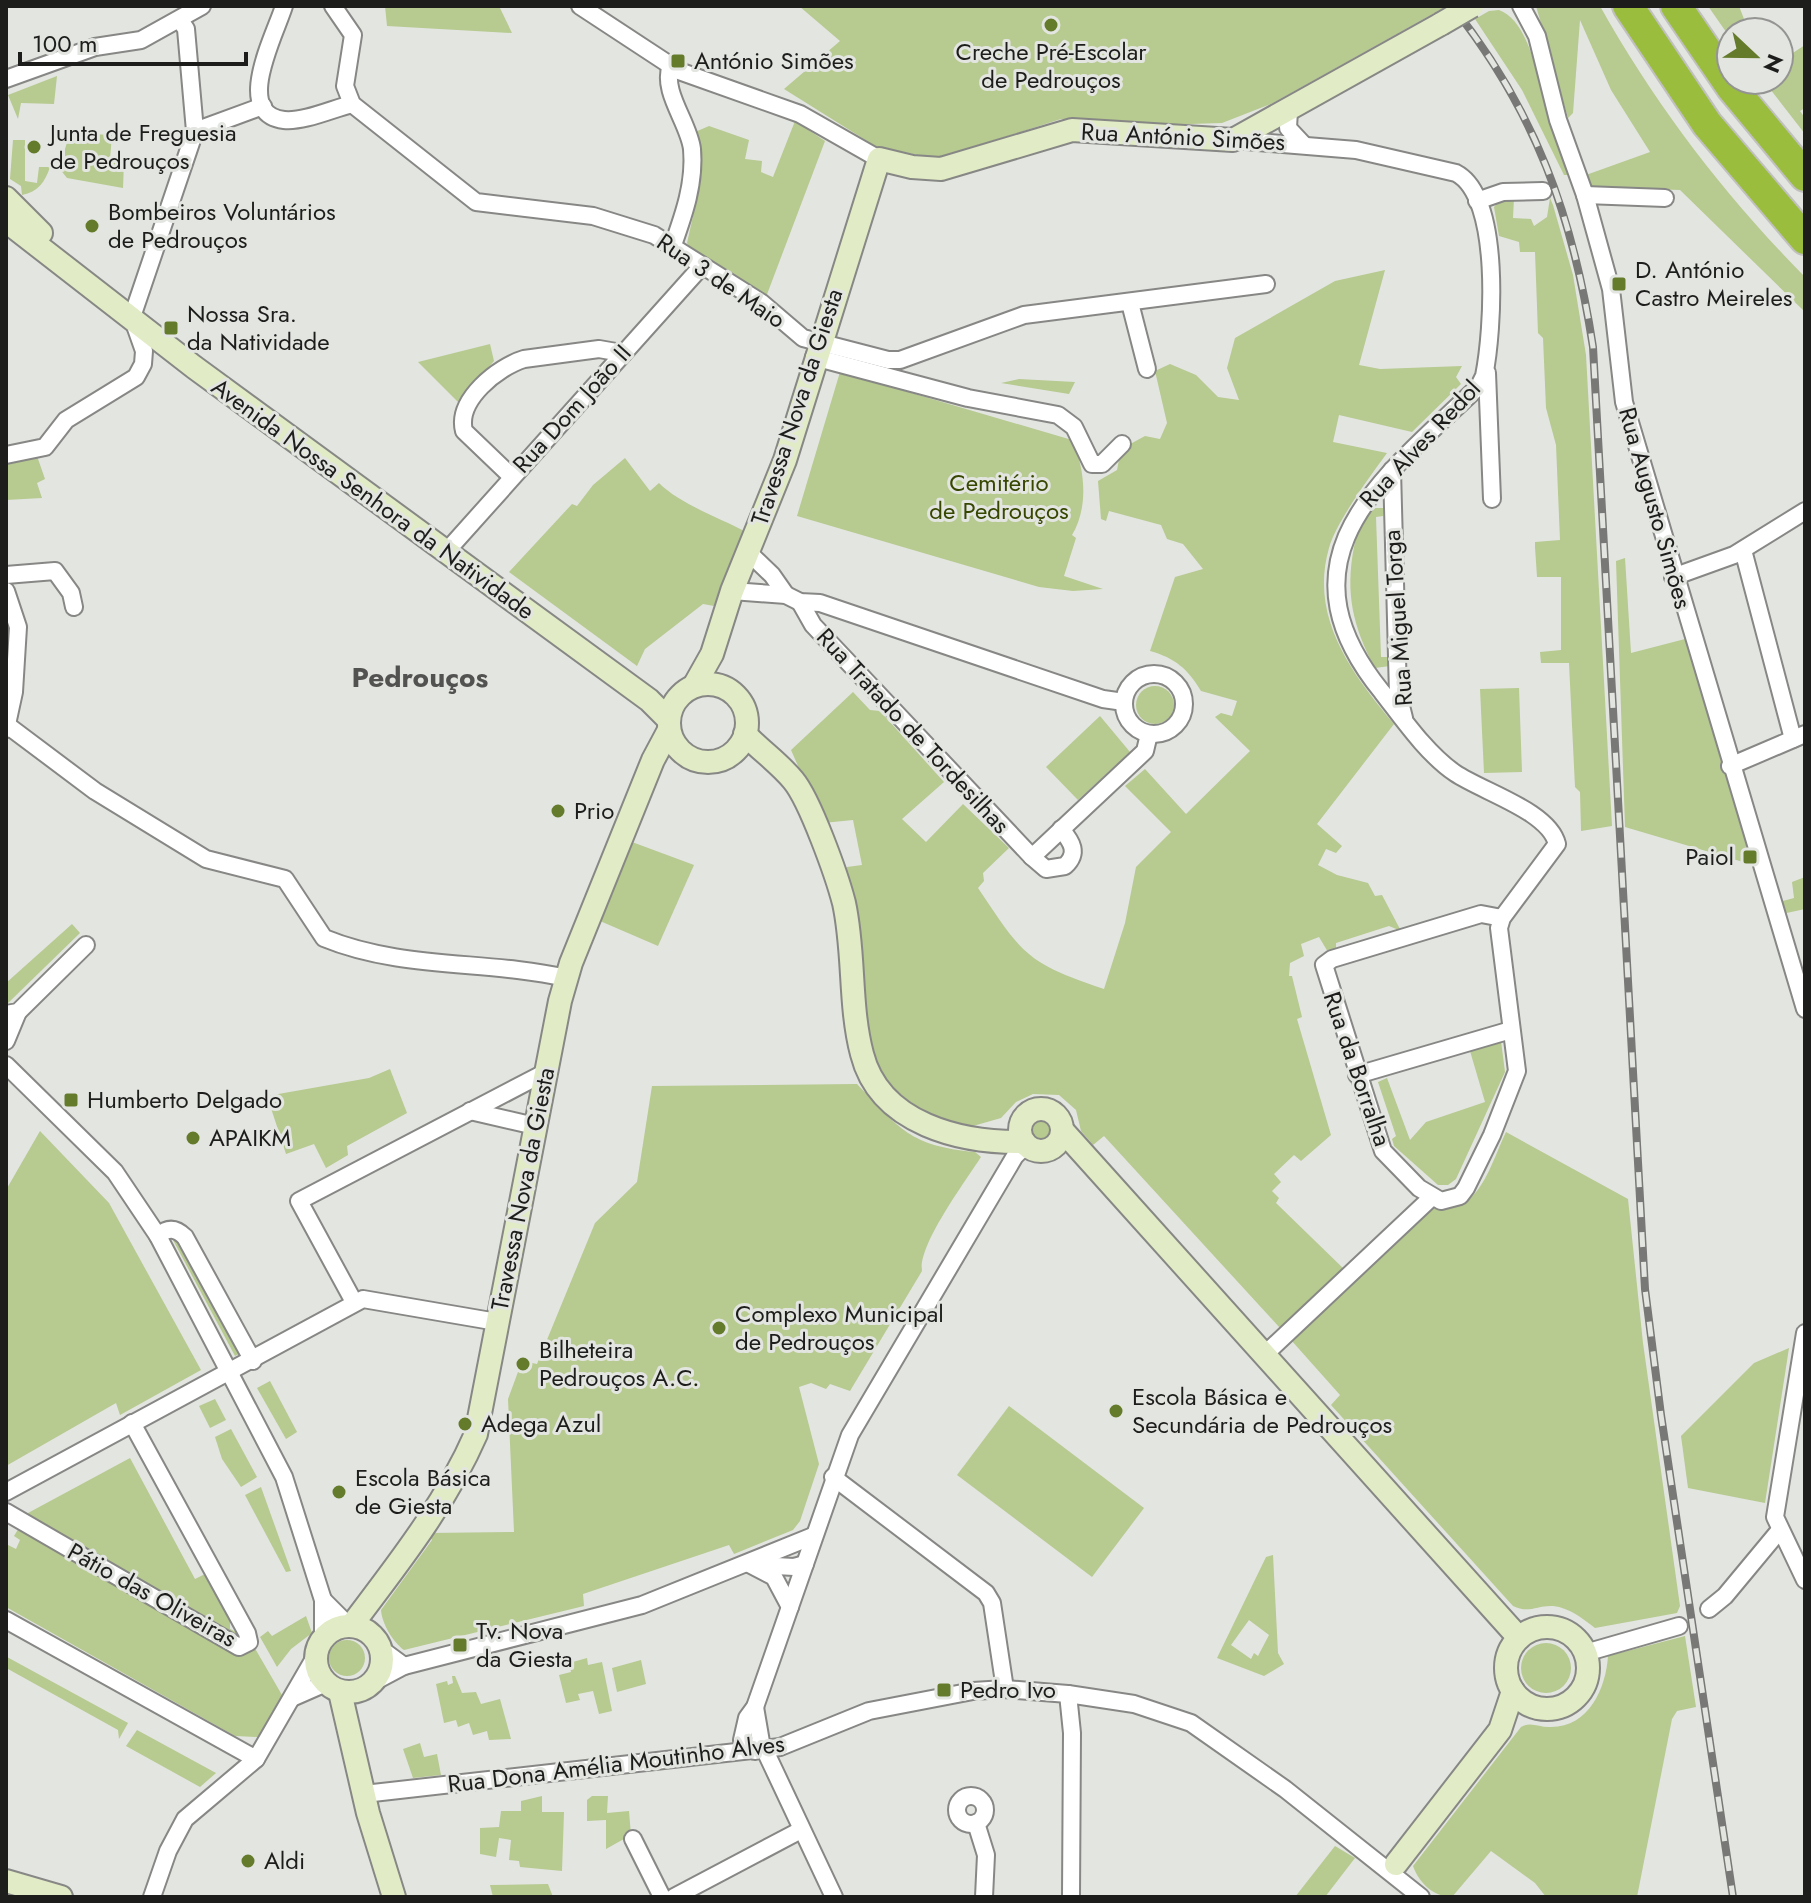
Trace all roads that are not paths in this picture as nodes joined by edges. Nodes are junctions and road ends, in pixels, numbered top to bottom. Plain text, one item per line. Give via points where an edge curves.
1 (201, 6) edge
2 (284, 6) edge
3 (333, 6) edge
4 (580, 6) edge
5 (1472, 6) edge
6 (1521, 6) edge
7 (1628, 6) edge
8 (1676, 6) edge
9 (180, 20) junction
10 (671, 66) junction
11 (6, 79) edge
12 (352, 104) junction
13 (263, 106) junction
14 (1289, 110) junction
15 (195, 131) junction
16 (1233, 140) junction
17 (1303, 144) junction
18 (879, 159) junction
19 (1805, 176) edge
20 (1543, 191) dead end
21 (1585, 195) junction
22 (6, 198) edge
23 (1665, 198) dead end
24 (1477, 201) junction
25 (6, 221) edge
26 (1805, 239) edge
27 (673, 245) junction
28 (701, 267) junction
29 (1266, 284) dead end
30 (101, 294) junction
31 (1130, 303) junction
32 (132, 317) junction
33 (816, 349) junction
34 (622, 353) junction
35 (1486, 363) junction
36 (1147, 369) dead end
37 (1122, 444) dead end
38 (6, 455) edge
39 (1392, 469) junction
40 (511, 476) junction
41 (1492, 499) dead end
42 (1805, 511) edge
43 (1743, 550) junction
44 (748, 552) junction
45 (445, 553) junction
46 (6, 575) edge
47 (1673, 577) junction
48 (6, 591) edge
49 (732, 591) junction
50 (793, 598) junction
51 (74, 607) dead end
52 (12, 644) edge
53 (712, 654) junction
54 (694, 686) junction
55 (729, 690) junction
56 (1124, 702) junction
57 (671, 717) junction
58 (1404, 719) junction
59 (7, 727) edge
60 (745, 734) junction
61 (1149, 734) junction
62 (1799, 737) edge
63 (686, 755) junction
64 (728, 756) junction
65 (653, 760) junction
66 (772, 763) junction
67 (1730, 766) junction
68 (1061, 829) junction
69 (1032, 857) junction
70 (1502, 918) junction
71 (86, 945) dead end
72 (566, 978) junction
73 (1805, 1009) edge
74 (12, 1013) edge
75 (1511, 1030) junction
76 (6, 1041) edge
77 (6, 1065) edge
78 (546, 1072) junction
79 (1357, 1075) junction
80 (470, 1111) junction
81 (1023, 1119) junction
82 (535, 1126) junction
83 (973, 1138) junction
84 (1058, 1139) junction
85 (1025, 1144) junction
86 (1432, 1197) junction
87 (158, 1236) junction
88 (354, 1302) junction
89 (497, 1322) junction
90 (1805, 1333) edge
91 (1263, 1356) junction
92 (253, 1361) junction
93 (232, 1371) junction
94 (1800, 1383) edge
95 (132, 1423) junction
96 (833, 1477) junction
97 (6, 1492) edge
98 (6, 1512) edge
99 (1779, 1531) junction
100 (813, 1536) junction
101 (749, 1564) junction
102 (805, 1564) junction
103 (1805, 1580) edge
104 (323, 1600) junction
105 (790, 1607) junction
106 (1709, 1609) dead end
107 (6, 1620) edge
108 (1679, 1626) dead end
109 (355, 1627) junction
110 (1519, 1638) junction
111 (319, 1648) junction
112 (381, 1649) junction
113 (1585, 1653) junction
114 (404, 1666) junction
115 (1005, 1689) junction
116 (1513, 1691) junction
117 (348, 1693) junction
118 (1068, 1694) junction
119 (294, 1697) junction
120 (1534, 1708) junction
121 (1500, 1730) junction
122 (760, 1750) junction
123 (256, 1759) junction
124 (364, 1794) junction
125 (976, 1823) dead end
126 (801, 1830) junction
127 (633, 1839) dead end
128 (1393, 1868) junction
129 (6, 1881) edge
130 (57, 1896) edge
131 (152, 1897) edge
132 (394, 1897) edge
133 (662, 1897) edge
134 (674, 1897) edge
135 (834, 1897) edge
136 (984, 1897) edge
137 (1071, 1897) edge
138 (1421, 1897) edge

1 - 9 street
2 - 13 street via 259,75 257,94
3 - 12 street via 353,35 345,86
4 - 10 street, Rua António Simões
5 - 14 street, bridge
6 - 21 street, Rua Augusto Simões via 1537,36 1558,120
7 - 26 highway via 1707,124
8 - 19 highway via 1732,88
9 - 11 street via 141,40 95,47
9 - 15 street via 186,29
10 - 18 street, Rua António Simões via 800,114
10 - 27 street via 668,80 691,145 693,176
12 - 13 street via 286,120 273,117
12 - 27 street, Rua 3 de Maio via 476,202 593,216
13 - 15 street
14 - 16 street
14 - 17 street, Rua António Simões via 1288,128
15 - 32 street
16 - 17 street, Rua António Simões
16 - 18 street, Rua António Simões via 1072,130 941,169
17 - 24 street, Rua António Simões via 1437,166 1464,177
18 - 33 street, Travessa Nova da Giesta
20 - 24 street via 1503,192
21 - 23 street
21 - 47 street, Rua Augusto Simões via 1611,289 1624,402
22 - 30 street, Avenida Nossa Senhora da Natividade
24 - 35 street, Rua Alves Redol via 1493,271
25 - 30 street, Avenida Nossa Senhora da Natividade
27 - 28 street, Rua 3 de Maio
28 - 33 street, Rua 3 de Maio via 762,303
28 - 34 street, Rua Dom João II
29 - 31 street, Rua 3 de Maio
30 - 32 street, Avenida Nossa Senhora da Natividade
31 - 33 street, Rua 3 de Maio via 1024,315 900,360
31 - 36 street
32 - 38 street via 144,351 136,377 66,420 45,447
32 - 45 street, Avenida Nossa Senhora da Natividade
33 - 37 street via 968,398 1058,415 1074,427 1092,464 1102,464
33 - 44 street, Travessa Nova da Giesta via 785,460
34 - 40 street, Rua Dom João II
34 - 40 street via 599,349 524,359 476,394 463,413 464,431
35 - 39 street, Rua Alves Redol via 1479,386
35 - 41 street
39 - 58 street, Rua Miguel Torga via 1398,694
39 - 58 street, Rua Alves Redol via 1350,521 1339,559 1337,604 1364,671
40 - 45 street, Rua Dom João II
42 - 43 street
43 - 47 street
43 - 62 street
44 - 49 street, Travessa Nova da Giesta
44 - 50 street, Rua Tratado de Tordesilhas
45 - 57 street, Avenida Nossa Senhora da Natividade
46 - 51 street via 55,571
47 - 67 street, Rua Augusto Simões
48 - 52 street via 18,627
49 - 50 street, Rua Tratado de Tordesilhas
49 - 53 street, Travessa Nova da Giesta
50 - 56 street, Rua Tratado de Tordesilhas
50 - 69 street, Rua Tratado de Tordesilhas
52 - 59 street
53 - 54 street, Travessa Nova da Giesta
53 - 55 street
54 - 55 street
54 - 57 street
55 - 60 street via 745,709
56 - 61 street via 1133,726
56 - 61 street via 1132,684 1148,674 1175,682 1184,699 1181,718 1167,731
57 - 63 street
57 - 65 street, Travessa Nova da Giesta
58 - 70 street, Rua Alves Redol via 1454,772 1549,825 1554,833 1554,852
59 - 72 street via 95,791 206,859 285,879 324,938 444,966
60 - 64 street
60 - 66 street
61 - 68 street via 1145,751
62 - 67 street
63 - 64 street via 707,762
63 - 65 street
64 - 66 street
65 - 72 street, Travessa Nova da Giesta
66 - 83 street via 798,786 836,878 849,935 861,1051 869,1072 907,1114 934,1130
67 - 73 street, Rua Augusto Simões
68 - 69 street
68 - 69 street via 1073,845 1065,866 1046,869
70 - 75 street via 1497,939
70 - 79 street, Rua da Borralha via 1481,914 1324,965
71 - 74 street
72 - 78 street, Travessa Nova da Giesta
74 - 76 street
75 - 79 street
75 - 86 street via 1517,1071 1492,1135 1460,1196 1441,1201
77 - 87 street via 115,1172
78 - 80 street
78 - 82 street, Travessa Nova da Giesta
79 - 86 street, Rua da Borralha via 1383,1151
80 - 82 street
80 - 88 street via 299,1201
81 - 83 street via 998,1134
81 - 84 street via 1046,1109 1057,1116
81 - 85 street
82 - 89 street, Travessa Nova da Giesta
83 - 85 street
84 - 85 street via 1043,1151
84 - 91 street via 1088,1160
85 - 96 street via 850,1435
86 - 91 street
87 - 92 street via 174,1229 185,1237
87 - 93 street
88 - 89 street via 372,1298
88 - 92 street
89 - 109 street, Travessa Nova da Giesta via 472,1443 415,1541
90 - 94 street
91 - 110 street
92 - 93 street
93 - 95 street
93 - 104 street via 284,1477
94 - 99 street via 1777,1498
95 - 97 street
95 - 98 street, Pátio das Oliveiras via 247,1633 245,1646
96 - 100 street
96 - 115 street via 986,1593
99 - 103 street
99 - 106 street
100 - 101 street
100 - 102 street
101 - 102 street
101 - 105 street via 774,1577
101 - 114 street via 642,1605
102 - 105 street
104 - 109 street
104 - 111 street
105 - 122 street via 742,1737 743,1744
107 - 123 street
108 - 113 street
109 - 111 street via 333,1629
109 - 112 street
110 - 113 street via 1530,1630 1556,1628
110 - 116 street via 1507,1657 1507,1681
111 - 117 street via 317,1669
111 - 119 street
112 - 114 street
112 - 117 street via 381,1665
113 - 120 street via 1586,1679 1572,1700 1560,1707
114 - 117 street
115 - 118 street, Rua Dona Amélia Moutinho Alves
115 - 122 street, Rua Dona Amélia Moutinho Alves via 905,1702 869,1711 796,1743
116 - 120 street
116 - 121 street
117 - 119 street
117 - 124 street
118 - 128 street, Rua Dona Amélia Moutinho Alves via 1134,1704 1191,1723
118 - 137 street
119 - 123 street
120 - 121 street
121 - 128 street
122 - 124 street, Rua Dona Amélia Moutinho Alves
122 - 126 street
123 - 131 street via 185,1819
124 - 132 street
125 - 136 street via 986,1855
126 - 134 street
126 - 135 street
127 - 133 street
128 - 138 street, Rua Dona Amélia Moutinho Alves
129 - 130 street

